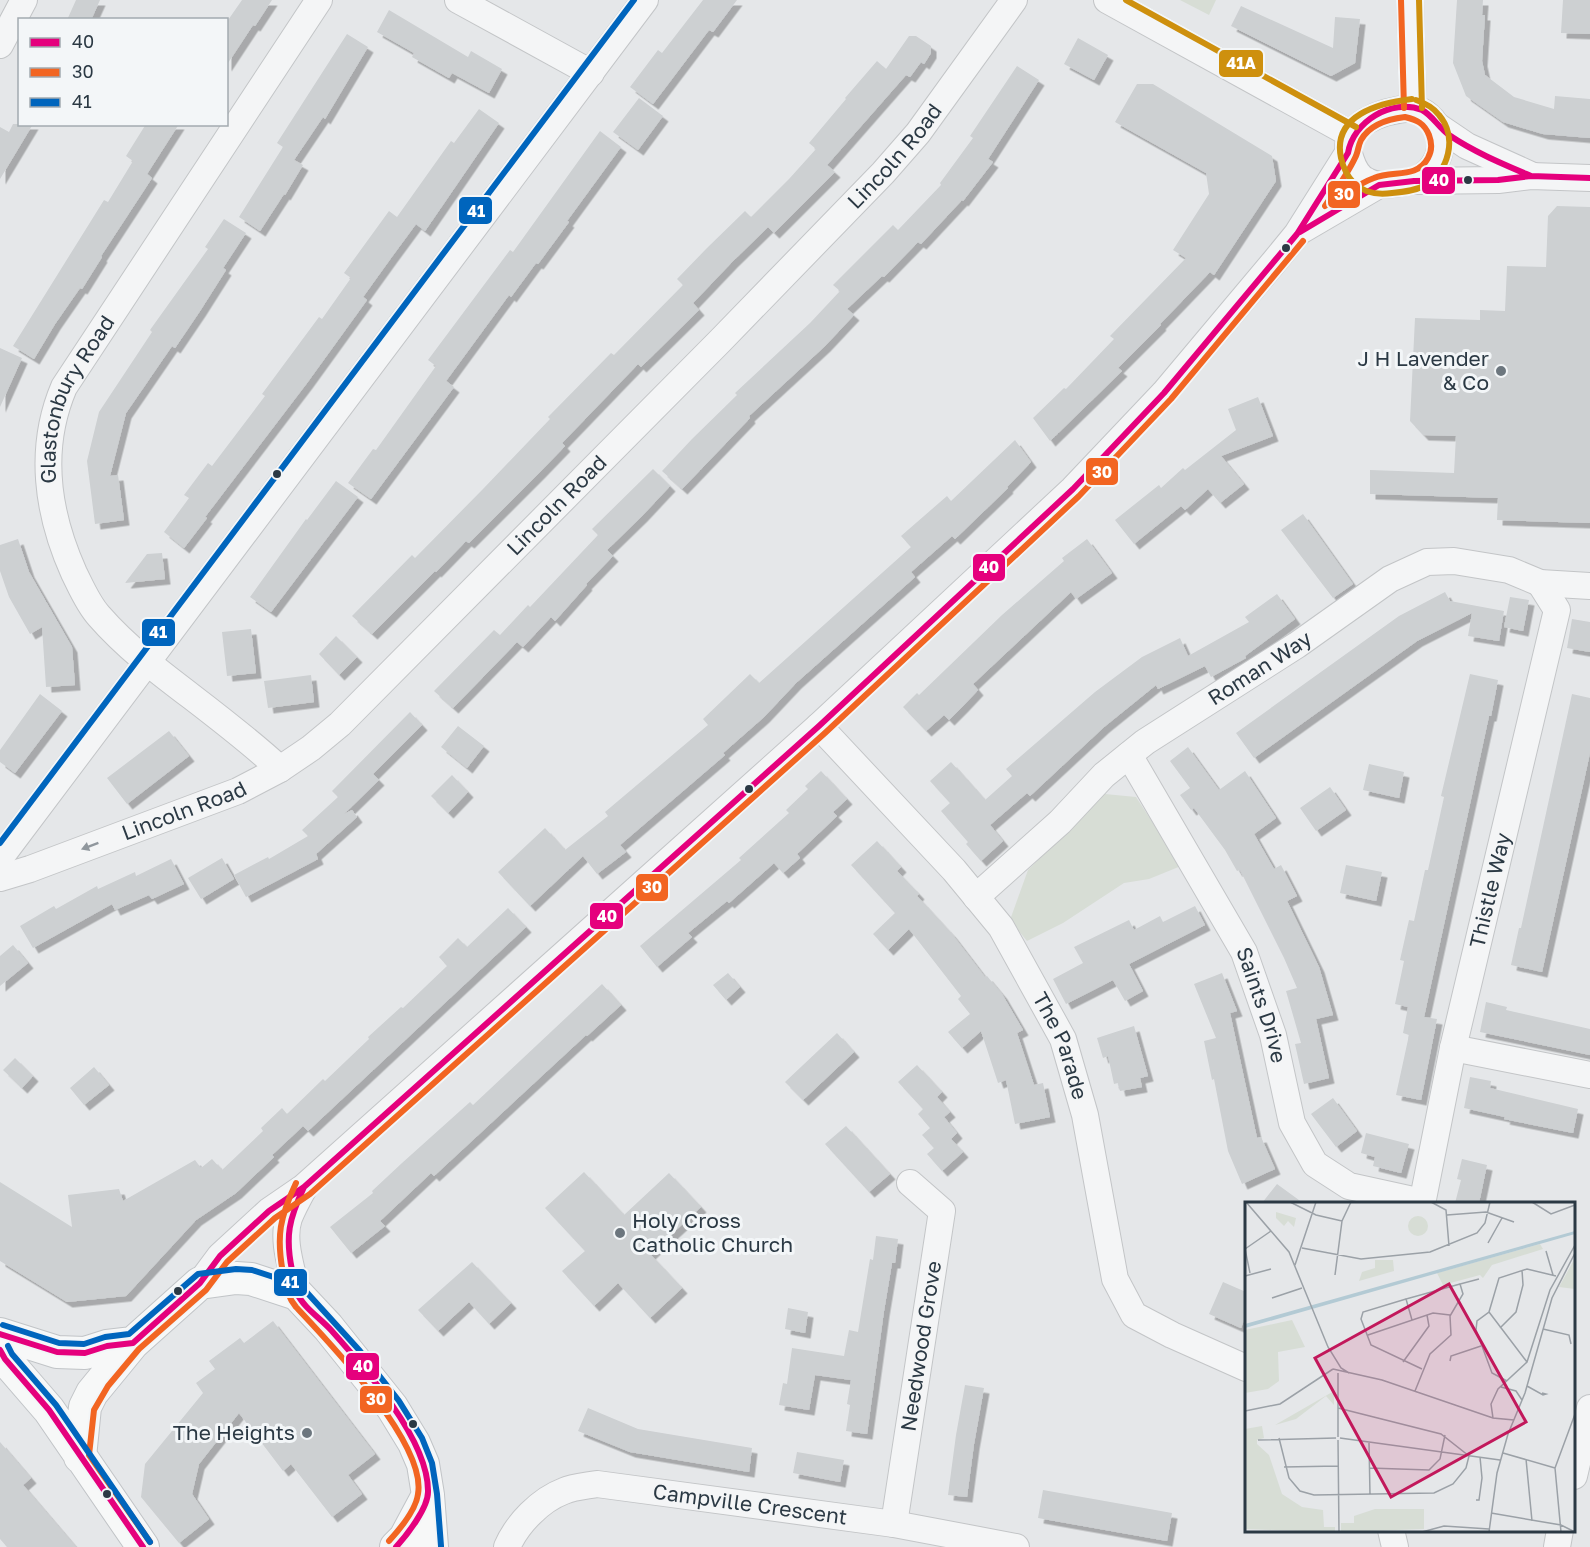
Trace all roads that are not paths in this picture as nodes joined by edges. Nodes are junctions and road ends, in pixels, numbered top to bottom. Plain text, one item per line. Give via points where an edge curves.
1 (24, 0) edge
2 (320, 0) edge
3 (458, 0) edge
4 (645, 0) edge
5 (1014, 0) edge
6 (1107, 0) edge
7 (1410, 0) edge
8 (0, 45) edge
9 (591, 73) junction
10 (1413, 108) junction
11 (1436, 125) junction
12 (1350, 144) junction
13 (1531, 176) junction
14 (1590, 178) edge
15 (1414, 181) junction
16 (1379, 185) junction
17 (1297, 234) junction
18 (1540, 583) junction
19 (1590, 586) edge
20 (148, 663) junction
21 (819, 726) junction
22 (1129, 755) junction
23 (280, 769) junction
24 (0, 858) edge
25 (0, 878) edge
26 (976, 897) junction
27 (1453, 1048) junction
28 (1590, 1075) edge
29 (910, 1183) dead end
30 (304, 1187) junction
31 (1418, 1202) edge
32 (1422, 1202) edge
33 (200, 1283) junction
34 (297, 1294) junction
35 (0, 1334) edge
36 (133, 1343) junction
37 (0, 1350) edge
38 (1245, 1368) edge
39 (1590, 1408) edge
40 (80, 1457) junction
41 (1575, 1472) edge
42 (429, 1495) junction
43 (894, 1524) junction
44 (1391, 1532) edge
45 (1560, 1532) edge
46 (143, 1547) edge
47 (396, 1547) edge
48 (432, 1547) edge
49 (507, 1547) edge
50 (1016, 1547) edge
51 (1395, 1547) edge
52 (1557, 1547) edge

1 - 8 street
2 - 20 street, Glastonbury Road via 76,367 55,408 48,459 49,494 64,550 97,614
3 - 9 street
4 - 9 street
5 - 23 street, Lincoln Road via 918,133 883,173 371,693 311,748
6 - 12 street
7 - 10 street
9 - 20 street
10 - 11 street via 1423,111
10 - 12 street via 1394,110 1365,121
11 - 13 street via 1467,146
11 - 15 street via 1441,145 1437,162
12 - 16 street via 1355,171 1361,178
12 - 17 street
13 - 14 street
13 - 15 street
15 - 16 street
16 - 17 street
17 - 21 street via 1164,393 1073,489
18 - 19 street, Roman Way
18 - 22 street, Roman Way via 1509,570 1454,561 1427,562 1390,579
18 - 27 street, Thistle Way via 1557,610
20 - 23 street, Glastonbury Road
20 - 24 street
21 - 26 street, The Parade
21 - 30 street
22 - 26 street, Roman Way
22 - 31 street, Saints Drive via 1244,952 1273,1035 1292,1123 1315,1164 1349,1186
23 -> 25 street, Lincoln Road via 238,791
26 - 38 street, The Parade via 1000,927 1063,1039 1085,1115 1115,1279 1134,1315
27 - 28 street
27 - 32 street, Thistle Way
29 - 43 street, Needwood Grove via 942,1211
30 - 33 street via 268,1211 220,1256
30 - 34 street via 287,1232
33 - 34 main road via 251,1279
33 - 36 main road
34 - 42 main road via 354,1357 392,1407 423,1464
35 - 36 main road via 57,1352 85,1353
36 - 40 main road via 85,1407
37 - 40 main road via 49,1410
39 - 41 street
40 - 46 main road
42 - 47 main road
42 - 48 main road
43 - 49 street, Campville Crescent via 597,1484 564,1490 545,1502 519,1526
43 - 50 street, Campville Crescent
44 - 51 street
45 - 52 street

